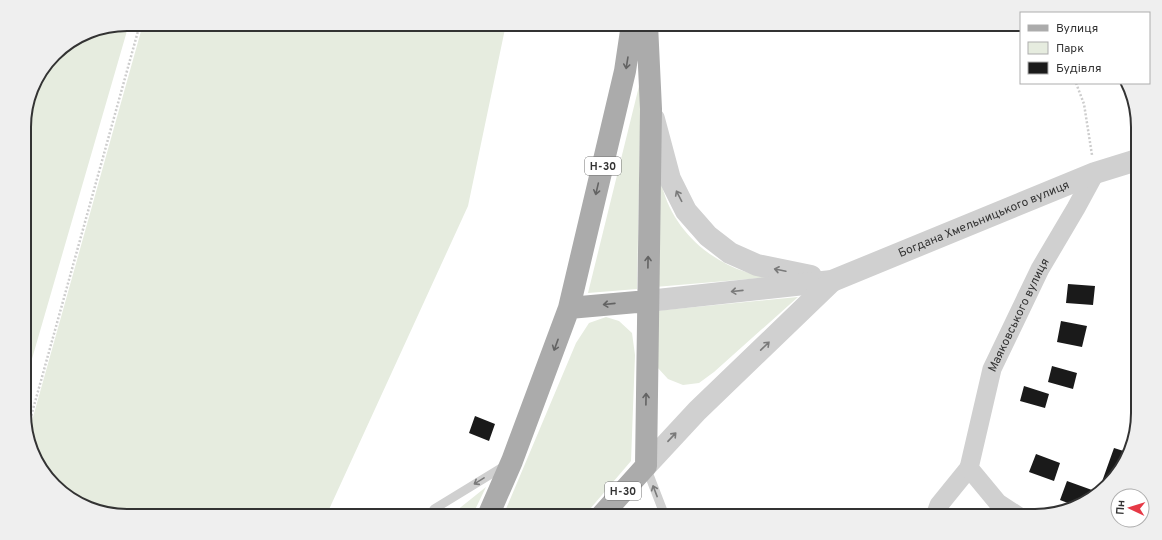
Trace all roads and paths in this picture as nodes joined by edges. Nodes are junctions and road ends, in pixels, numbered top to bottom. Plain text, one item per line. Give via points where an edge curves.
1 (138, 31) edge
2 (631, 31) edge
3 (648, 31) edge
4 (1076, 84) edge
5 (651, 109) junction
6 (1131, 162) edge
7 (1095, 173) junction
8 (832, 281) junction
9 (648, 301) junction
10 (569, 308) junction
11 (31, 416) edge
12 (512, 461) junction
13 (646, 466) junction
14 (969, 468) junction
15 (434, 509) edge
16 (491, 509) edge
17 (607, 509) edge
18 (662, 509) edge
19 (938, 509) edge
20 (1006, 509) edge

1 - 11 path
2 -> 10 main road, Н-30 via 625,70
3 - 5 main road, Н-30
4 - 7 path via 1084,104
8 -> 5 street via 757,265 730,253 708,236 686,211 670,179
9 -> 5 main road, Н-30
6 - 7 street, Богдана Хмельницького вулиця
7 - 8 street, Богдана Хмельницького вулиця
7 - 14 street, Маяковського вулиця via 1040,269 992,368
8 -> 9 street
13 -> 8 street via 697,411
9 -> 10 main road
13 -> 9 main road, Н-30
10 -> 12 main road, Н-30
12 -> 15 lane
12 - 16 main road, Н-30
13 - 17 main road, Н-30
18 -> 13 lane
14 - 19 street, Маяковського вулиця
14 - 20 street via 998,504

